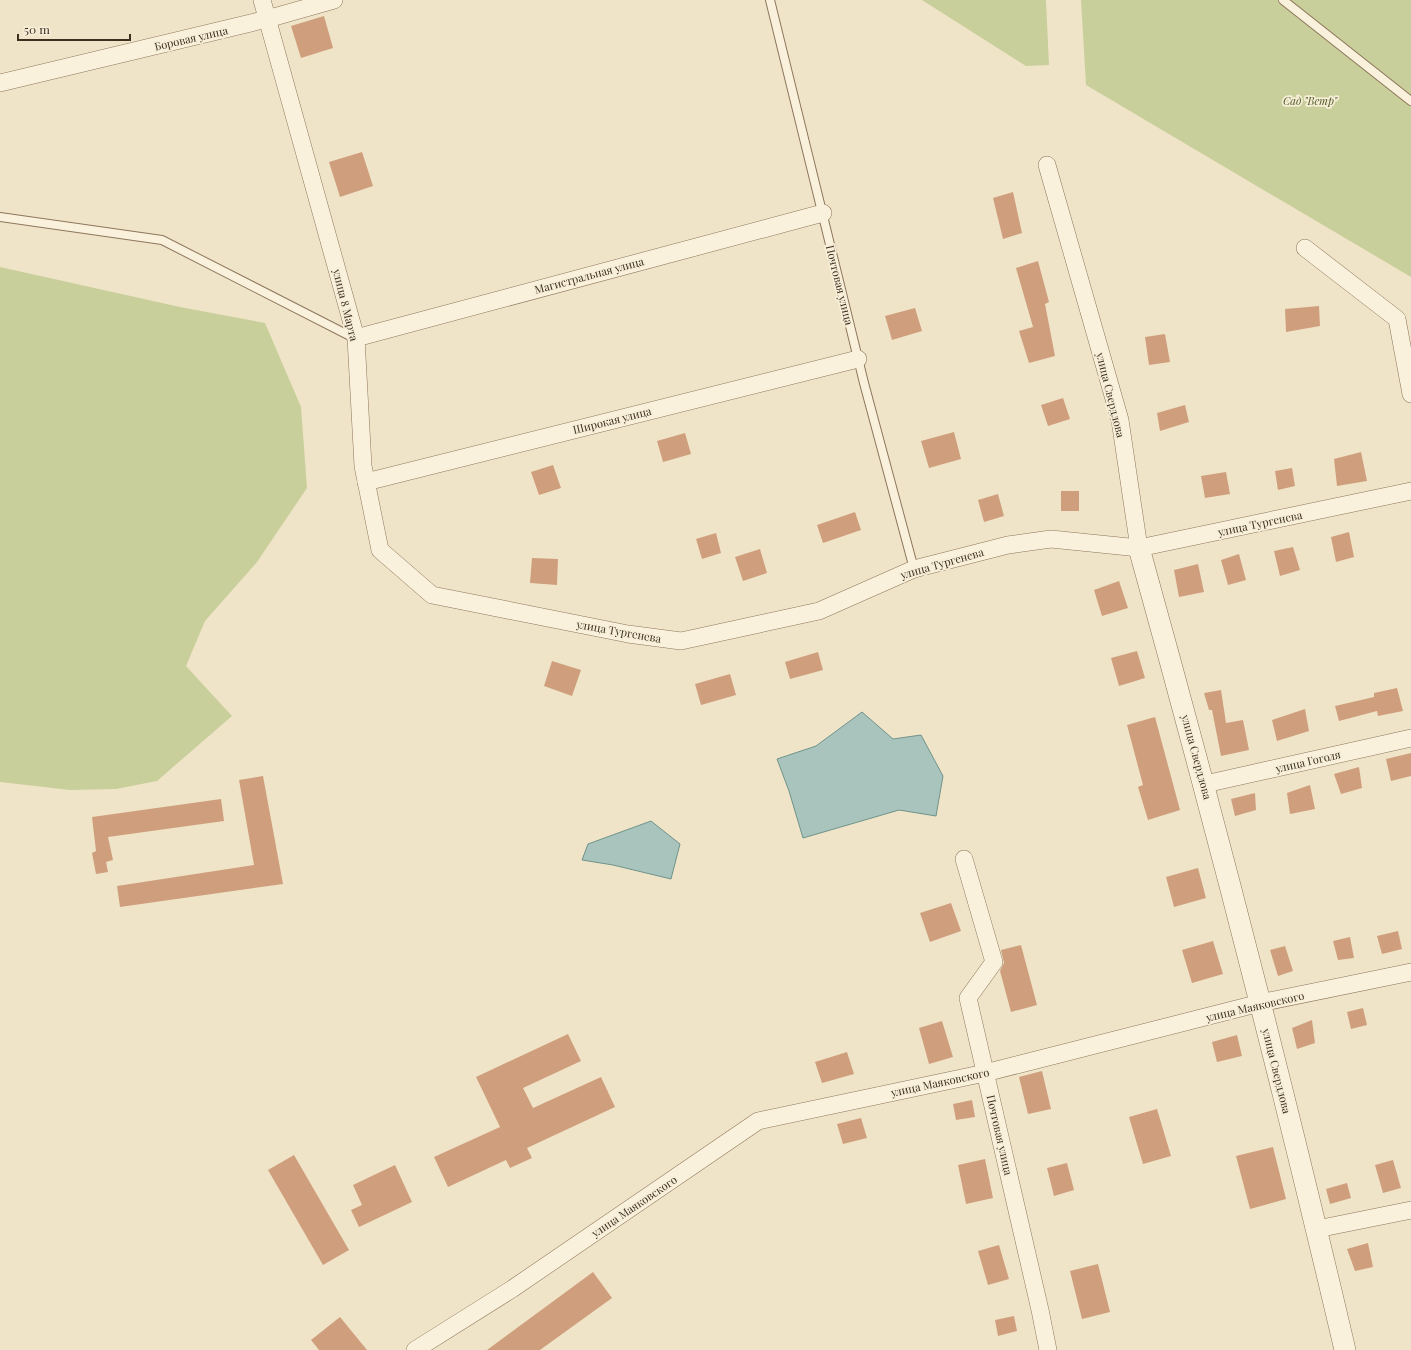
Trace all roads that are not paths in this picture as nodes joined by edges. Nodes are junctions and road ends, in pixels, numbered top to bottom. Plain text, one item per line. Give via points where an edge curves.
1 (262, 0) edge
2 (334, 0) edge
3 (770, 0) edge
4 (1283, 0) edge
5 (267, 19) junction
6 (0, 83) edge
7 (1411, 100) edge
8 (1047, 165) dead end
9 (822, 213) junction
10 (0, 217) edge
11 (1305, 248) dead end
12 (356, 338) junction
13 (858, 359) junction
14 (1411, 394) edge
15 (366, 482) junction
16 (1411, 491) edge
17 (1140, 548) junction
18 (914, 569) junction
19 (432, 595) joint
20 (1411, 738) edge
21 (1205, 784) junction
22 (964, 859) dead end
23 (1411, 972) edge
24 (1260, 1003) junction
25 (985, 1072) junction
26 (1411, 1210) edge
27 (1317, 1229) junction
28 (415, 1350) edge
29 (1048, 1350) edge
30 (1345, 1350) edge

1 - 5 street, улица 8 Марта
2 - 5 street, Боровая улица
3 - 9 lane, Почтовая улица
4 - 7 lane
5 - 6 street, Боровая улица
5 - 12 street, улица 8 Марта
8 - 17 street, улица Свердлова via 1120,420
9 - 12 street, Магистральная улица
9 - 13 lane, Почтовая улица
10 - 12 lane via 162,240
11 - 14 street via 1396,319
12 - 15 street, улица 8 Марта
13 - 15 street, Широкая улица
13 - 18 lane, Почтовая улица
15 - 19 street, улица 8 Марта via 380,550
16 - 17 street, улица Тургенева
17 - 18 street, улица Тургенева via 1051,539 1008,545
17 - 21 street, улица Свердлова
18 - 19 street, улица Тургенева via 819,611 681,641 628,634
20 - 21 street, улица Гоголя
21 - 24 street, улица Свердлова
22 - 25 street, Почтовая улица via 994,962 968,998
23 - 24 street, улица Маяковского
24 - 25 street, улица Маяковского
24 - 27 street, улица Свердлова
25 - 28 street, улица Маяковского via 758,1121 512,1289
25 - 29 street, Почтовая улица
26 - 27 street
27 - 30 street, улица Свердлова

